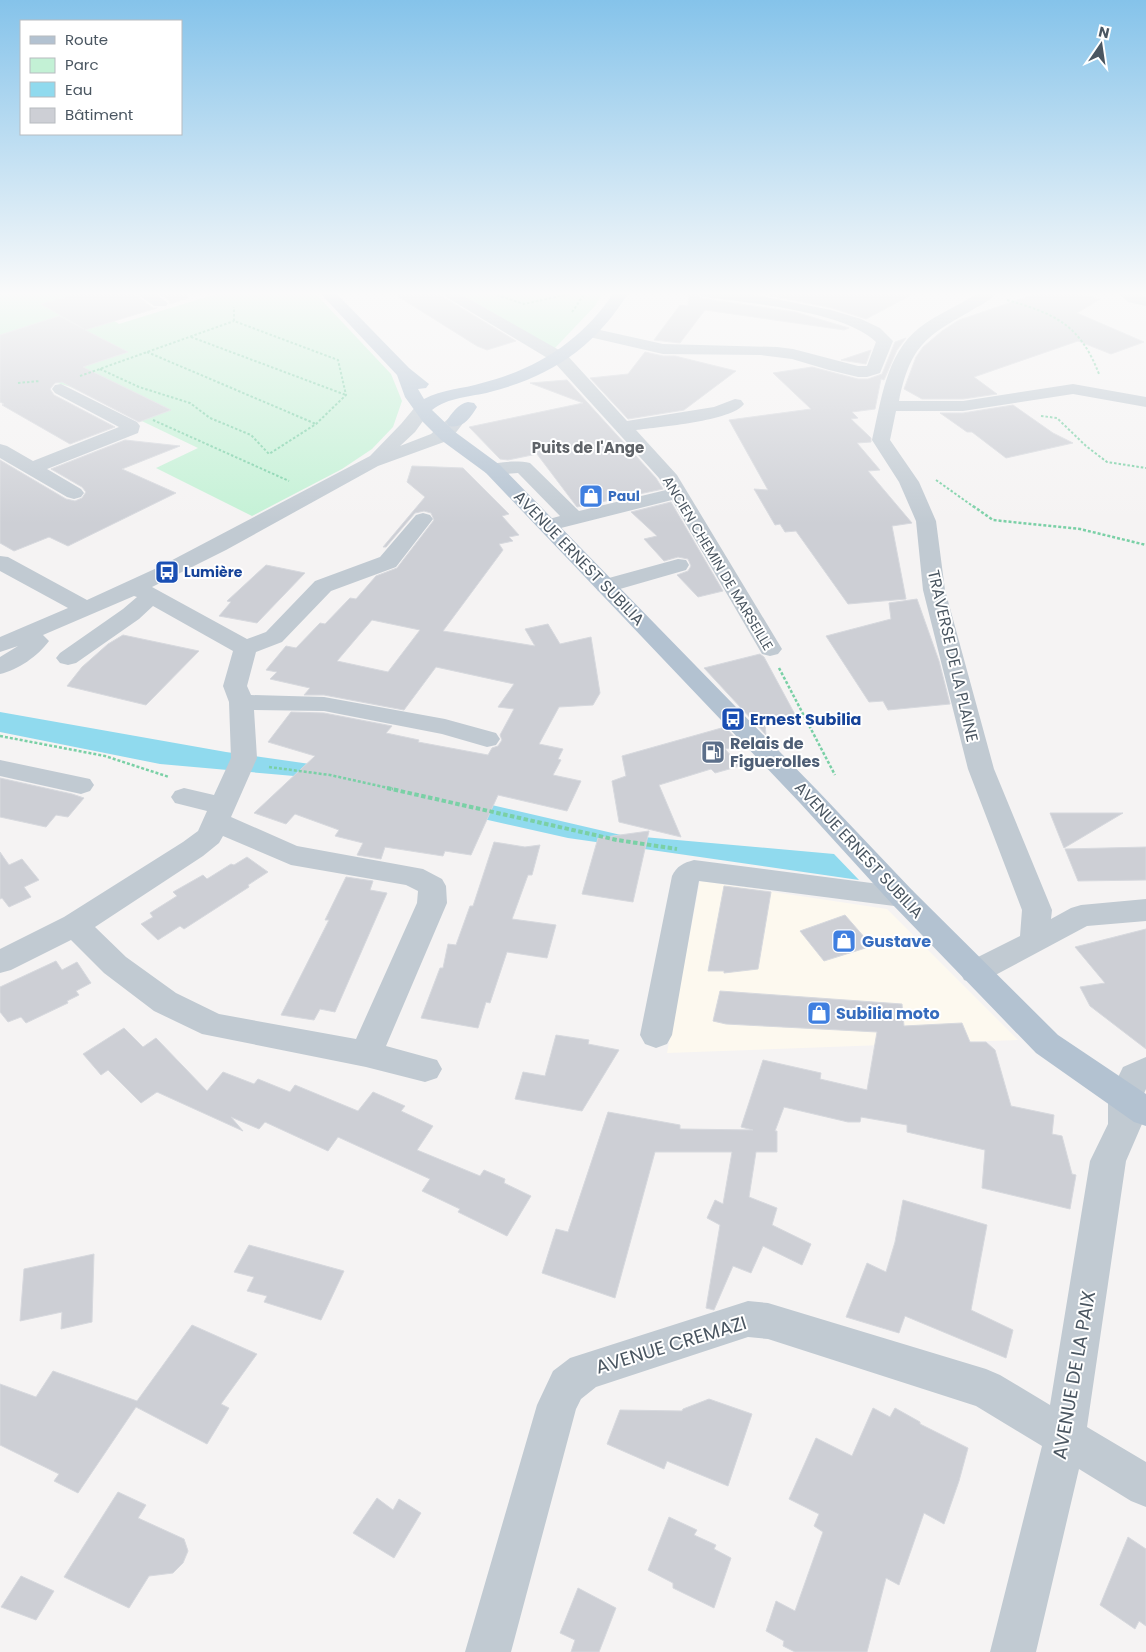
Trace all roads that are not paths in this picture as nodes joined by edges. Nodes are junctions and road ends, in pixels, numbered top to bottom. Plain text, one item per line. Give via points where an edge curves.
1 (403, 369) edge
2 (536, 369) edge
3 (570, 369) edge
4 (851, 369) edge
5 (871, 369) edge
6 (899, 369) edge
7 (517, 378) junction
8 (413, 379) junction
9 (68, 383) road end
10 (1146, 402) edge
11 (735, 404) dead end
12 (889, 406) junction
13 (439, 416) junction
14 (624, 427) junction
15 (0, 450) edge
16 (398, 453) junction
17 (482, 460) junction
18 (374, 461) junction
19 (32, 468) junction
20 (74, 492) dead end
21 (678, 493) junction
22 (574, 518) junction
23 (423, 519) dead end
24 (549, 525) junction
25 (0, 562) edge
26 (678, 565) dead end
27 (606, 586) junction
28 (143, 592) junction
29 (86, 609) junction
30 (36, 630) junction
31 (0, 645) edge
32 (245, 648) junction
33 (770, 650) road end
34 (68, 658) dead end
35 (0, 667) edge
36 (240, 702) junction
37 (486, 738) dead end
38 (0, 768) edge
39 (81, 785) dead end
40 (184, 797) road end
41 (219, 814) junction
42 (902, 897) junction
43 (1146, 910) edge
44 (75, 925) junction
45 (1034, 942) junction
46 (0, 962) edge
47 (975, 972) junction
48 (656, 1035) dead end
49 (366, 1054) junction
50 (425, 1068) dead end
51 (1139, 1093) edge
52 (1065, 1438) junction
53 (1146, 1486) edge
54 (488, 1652) edge
55 (1013, 1652) edge

1 - 8 main road
2 - 7 main road
3 - 14 street, ANCIEN CHEMIN DE MARSEILLE
4 - 5 street
6 - 12 street, TRAVERSE DE LA PLAINE
7 - 8 main road via 462,385
7 - 13 main road via 468,407
7 - 13 main road via 481,389
8 - 13 main road, AVENUE ERNEST SUBILIA via 407,385
9 - 19 street via 131,429
10 - 12 street via 1073,389 963,406
11 - 14 street via 720,412
12 - 45 street, TRAVERSE DE LA PLAINE via 881,440 908,482 926,521 934,590 981,769 1037,910
13 - 16 street via 432,441
13 - 17 main road, AVENUE ERNEST SUBILIA via 477,446
13 - 18 street via 408,428
14 - 21 street, ANCIEN CHEMIN DE MARSEILLE
15 - 19 street
16 - 17 street via 432,449
16 - 18 street
17 - 22 street via 523,467
17 - 24 main road, AVENUE ERNEST SUBILIA
18 - 28 street
19 - 20 street
21 - 22 street
21 - 33 street, ANCIEN CHEMIN DE MARSEILLE
22 - 24 street
23 - 32 street via 388,562 323,586 274,636
24 - 27 main road, AVENUE ERNEST SUBILIA
25 - 29 street
26 - 27 street
27 - 42 main road, AVENUE ERNEST SUBILIA
28 - 29 street
28 - 32 street
28 - 34 street via 131,614
29 - 30 street
30 - 31 street
30 - 35 street via 39,639
32 - 36 street via 235,686
36 - 37 street via 324,704 451,718
36 - 41 street via 244,758
38 - 39 street
40 - 41 street
41 - 44 street via 209,836 193,849
41 - 49 street via 291,855 413,876 432,886 432,902
42 - 47 main road, AVENUE ERNEST SUBILIA
42 - 48 street via 694,870 686,876
43 - 45 street via 1081,916
44 - 46 street
44 - 49 street via 115,965 164,1002 213,1025
45 - 47 street
47 - 51 main road, AVENUE ERNEST SUBILIA via 1047,1044
49 - 50 street
51 - 52 street, AVENUE DE LA PAIX via 1108,1161
52 - 53 street, AVENUE CREMAZI
52 - 54 street, AVENUE CREMAZI via 986,1389 768,1321 748,1319 728,1324 584,1372 567,1385 556,1405
52 - 55 street, AVENUE DE LA PAIX

